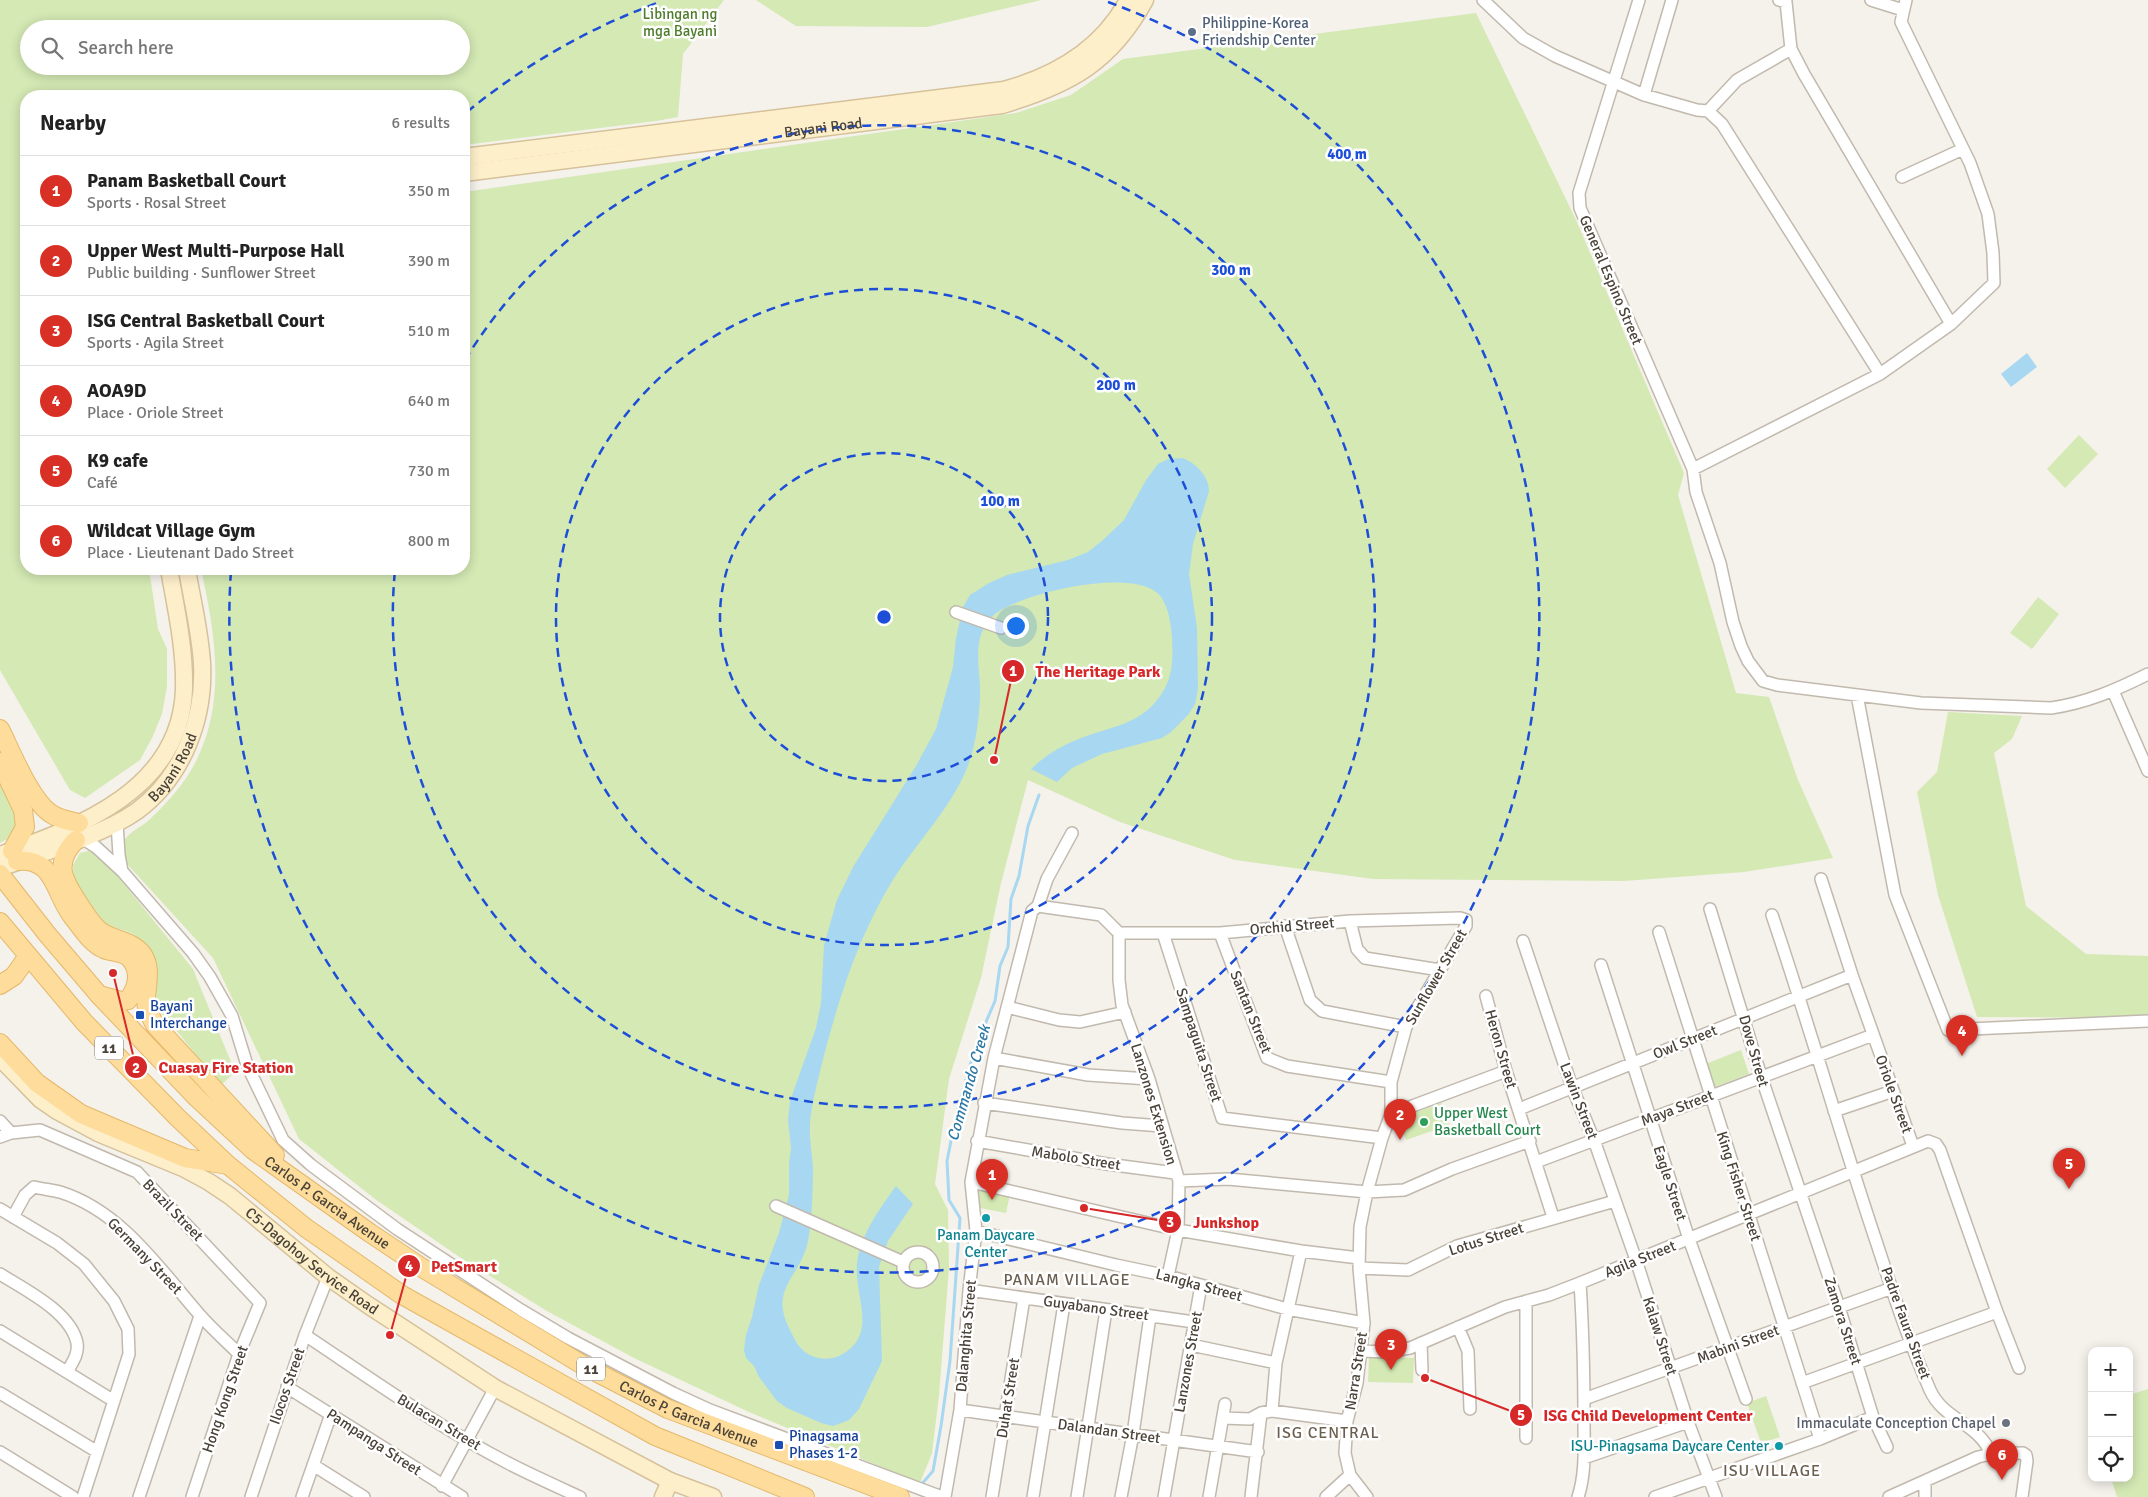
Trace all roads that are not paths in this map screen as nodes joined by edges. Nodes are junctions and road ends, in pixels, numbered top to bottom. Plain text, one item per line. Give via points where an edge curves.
1 (1128, 0) edge
2 (1145, 0) edge
3 (1484, 0) edge
4 (1672, 0) edge
5 (1779, 0) edge
6 (1872, 0) edge
7 (1635, 1) edge
8 (1905, 5) edge
9 (1791, 49) junction
10 (1612, 83) junction
11 (1644, 95) junction
12 (975, 102) junction
13 (1708, 111) junction
14 (1963, 148) junction
15 (470, 156) edge
16 (470, 172) edge
17 (1902, 177) dead end
18 (1951, 324) junction
19 (1880, 374) junction
20 (1692, 469) junction
21 (170, 575) edge
22 (188, 575) edge
23 (956, 612) dead end
24 (1002, 628) dead end
25 (2148, 674) edge
26 (2113, 691) junction
27 (1857, 695) junction
28 (0, 728) edge
29 (0, 762) edge
30 (2148, 770) edge
31 (117, 823) junction
32 (79, 833) junction
33 (1072, 834) dead end
34 (10, 856) edge
35 (0, 868) edge
36 (122, 872) junction
37 (1821, 878) dead end
38 (5, 881) edge
39 (1035, 909) junction
40 (1710, 909) dead end
41 (1772, 915) dead end
42 (1466, 920) joint
43 (1350, 921) junction
44 (0, 922) edge
45 (1284, 926) junction
46 (1659, 932) dead end
47 (1119, 933) junction
48 (1163, 933) junction
49 (1220, 933) junction
50 (1523, 941) dead end
51 (28, 956) junction
52 (1601, 965) dead end
53 (1440, 970) junction
54 (1852, 975) junction
55 (0, 985) edge
56 (99, 995) junction
57 (1486, 996) dead end
58 (1799, 996) junction
59 (1007, 1007) junction
60 (1125, 1012) junction
61 (1744, 1018) junction
62 (2148, 1021) edge
63 (1406, 1027) junction
64 (1873, 1035) junction
65 (1692, 1040) junction
66 (0, 1043) edge
67 (1817, 1055) junction
68 (0, 1058) edge
69 (994, 1058) junction
70 (1632, 1063) junction
71 (1506, 1071) junction
72 (1761, 1076) junction
73 (1149, 1079) junction
74 (1391, 1082) junction
75 (1572, 1087) junction
76 (1893, 1091) junction
77 (1710, 1096) junction
78 (984, 1103) junction
79 (1519, 1109) junction
80 (1834, 1111) junction
81 (1391, 1114) junction
82 (1649, 1119) junction
83 (0, 1121) edge
84 (225, 1123) junction
85 (1162, 1126) junction
86 (5, 1135) edge
87 (1382, 1138) junction
88 (1594, 1140) junction
89 (977, 1141) junction
90 (1530, 1141) junction
91 (206, 1144) junction
92 (1913, 1146) junction
93 (1536, 1162) junction
94 (228, 1165) junction
95 (1852, 1171) junction
96 (1177, 1177) junction
97 (971, 1182) junction
98 (308, 1189) junction
99 (1367, 1192) junction
100 (1800, 1194) junction
101 (1615, 1201) junction
102 (776, 1206) dead end
103 (0, 1209) edge
104 (1748, 1215) junction
105 (13, 1217) junction
106 (1553, 1217) junction
107 (1178, 1230) junction
108 (976, 1231) junction
109 (1688, 1239) junction
110 (1300, 1251) junction
111 (1636, 1260) junction
112 (901, 1261) dead end
113 (1359, 1263) junction
114 (0, 1274) edge
115 (1168, 1276) junction
116 (328, 1277) junction
117 (1580, 1283) junction
118 (1201, 1285) junction
119 (1892, 1288) junction
120 (969, 1290) junction
121 (1024, 1298) junction
122 (1526, 1301) junction
123 (260, 1302) joint
124 (1064, 1304) junction
125 (1839, 1307) junction
126 (1287, 1309) junction
127 (1106, 1310) junction
128 (1997, 1312) junction
129 (200, 1316) junction
130 (1150, 1316) junction
131 (1194, 1322) junction
132 (1364, 1323) junction
133 (1458, 1327) junction
134 (1784, 1327) junction
135 (0, 1331) edge
136 (305, 1335) junction
137 (1421, 1343) junction
138 (1912, 1344) junction
139 (1190, 1345) junction
140 (1727, 1348) junction
141 (1361, 1351) junction
142 (239, 1354) junction
143 (1276, 1363) junction
144 (1857, 1364) junction
145 (1671, 1368) junction
146 (2019, 1368) dead end
147 (1422, 1370) dead end
148 (67, 1372) junction
149 (1802, 1383) junction
150 (287, 1387) junction
151 (493, 1391) junction
152 (0, 1393) edge
153 (1584, 1400) junction
154 (1746, 1400) dead end
155 (114, 1401) junction
156 (1225, 1404) dead end
157 (1470, 1409) dead end
158 (960, 1410) junction
159 (1272, 1411) junction
160 (1261, 1413) junction
161 (331, 1414) junction
162 (1006, 1416) junction
163 (1873, 1417) junction
164 (1223, 1418) junction
165 (1347, 1421) junction
166 (1046, 1422) junction
167 (1688, 1422) junction
168 (1088, 1428) junction
169 (1133, 1434) junction
170 (1526, 1438) dead end
171 (467, 1440) junction
172 (1174, 1440) junction
173 (1820, 1440) junction
174 (1218, 1446) junction
175 (1887, 1447) dead end
176 (96, 1451) junction
177 (0, 1452) edge
178 (1258, 1452) junction
179 (1991, 1454) junction
180 (1584, 1458) junction
181 (313, 1465) junction
182 (1350, 1475) junction
183 (1709, 1479) junction
184 (670, 1481) junction
185 (1925, 1481) junction
186 (442, 1486) junction
187 (358, 1495) edge
188 (74, 1497) edge
189 (83, 1497) edge
190 (139, 1497) edge
191 (192, 1497) edge
192 (251, 1497) edge
193 (302, 1497) edge
194 (462, 1497) edge
195 (580, 1497) edge
196 (663, 1497) edge
197 (713, 1497) edge
198 (805, 1497) edge
199 (900, 1497) edge
200 (944, 1497) edge
201 (992, 1497) edge
202 (1033, 1497) edge
203 (1077, 1497) edge
204 (1121, 1497) edge
205 (1164, 1497) edge
206 (1209, 1497) edge
207 (1251, 1497) edge
208 (1326, 1497) edge
209 (1367, 1497) edge
210 (1578, 1497) edge
211 (1655, 1497) edge
212 (1716, 1497) edge
213 (1888, 1497) edge
214 (1925, 1497) edge
215 (2022, 1497) edge

1 - 12 main road, Bayani Road via 1106,32 1085,53 1054,72
2 - 12 main road, Bayani Road via 1118,42 1093,65 1058,86 1002,105
3 - 10 street via 1523,38
4 - 11 street
5 - 9 street via 1786,2
6 - 8 street
7 - 10 street, General Espino Street
8 - 14 street via 1901,22
9 - 13 street via 1737,80
9 - 18 street
10 - 11 street
10 - 20 street, General Espino Street via 1579,193 1580,208
11 - 13 street
12 - 15 main road, Bayani Road
12 - 16 main road, Bayani Road
13 - 19 street via 1722,124
14 - 17 street
14 - 18 street via 1988,214 1994,253 1994,282
18 - 19 street
19 - 20 street
20 - 27 street, General Espino Street via 1696,492 1720,563 1733,622 1753,668 1763,681 1777,685
21 - 32 main road, Bayani Road via 182,642 184,691 173,737 162,760 148,778
22 - 31 main road, Bayani Road via 202,664 201,691 190,741 178,767 160,789
23 - 24 street
25 - 26 street, General Espino Street
26 - 27 street, General Espino Street via 2051,708 1921,703
26 - 30 street
27 - 62 street via 1895,895 1948,1030
28 - 32 main road via 43,807
29 - 34 main road via 23,810 25,827
31 - 32 main road, Bayani Road
31 - 36 street
32 - 34 main road, Bayani Road
32 - 36 street
32 - 98 main road via 63,860 65,882 93,925 129,943 143,955 148,974 147,1007 155,1025
33 - 39 street, Dalanghita Street
34 - 35 main road, Bayani Road
34 - 56 main road via 42,865 70,914 94,942 131,960 138,976 128,1000
36 - 200 street via 210,977 232,1016 247,1064 283,1140 343,1191 521,1310 673,1393 710,1410
37 - 54 street, Oriole Street
38 - 56 main road, Carlos P. Garcia Avenue / 11
39 - 47 street via 1101,916
39 - 59 street, Dalanghita Street
40 - 61 street, Dove Street
41 - 58 street
42 - 43 street, Orchid Street
42 - 53 street, Sunflower Street via 1466,926
43 - 45 street, Orchid Street
43 - 53 street via 1357,950 1365,958
44 - 51 main road, Carlos P. Garcia Avenue / 11
45 - 49 street, Orchid Street
45 - 63 street via 1310,1000 1322,1011
46 - 65 street, King Fisher Street
47 - 48 street, Orchid Street
47 - 60 street, Lanzones Extension via 1119,980
48 - 49 street, Orchid Street
48 - 87 street, Sampaguita Street via 1222,1118
49 - 74 street, Santan Street via 1267,1058 1287,1066
50 - 75 street, Lawin Street
51 - 55 main road via 14,976
51 - 91 main road, Carlos P. Garcia Avenue / 11 via 84,1022
52 - 70 street, Eagle Street
53 - 63 street, Sunflower Street
54 - 58 street, Owl Street
54 - 64 street, Oriole Street
56 - 84 main road, Carlos P. Garcia Avenue / 11
57 - 71 street, Heron Street
58 - 61 street, Owl Street
58 - 67 street
59 - 60 street via 1080,1022
59 - 69 street, Dalanghita Street
60 - 73 street, Lanzones Extension
61 - 65 street, Owl Street
61 - 72 street, Dove Street
63 - 74 street, Sunflower Street
64 - 67 street, Maya Street
64 - 76 street, Oriole Street
65 - 70 street, Owl Street
65 - 77 street, King Fisher Street
66 - 94 main road via 37,1083 81,1114 184,1158
67 - 72 street, Maya Street
67 - 80 street
68 - 116 main road, C5-Dagohoy Service Road via 57,1112 209,1182
69 - 73 street via 1088,1075
69 - 78 street, Dalanghita Street
70 - 75 street, Owl Street
70 - 82 street, Eagle Street
71 - 79 street, Heron Street
71 - 81 street
72 - 77 street, Maya Street
72 - 100 street, Dove Street
73 - 85 street, Lanzones Extension
74 - 81 street, Sunflower Street
75 - 79 street, Owl Street
75 - 88 street, Lawin Street
76 - 80 street
76 - 92 street, Oriole Street
77 - 82 street, Maya Street
77 - 104 street, King Fisher Street
78 - 85 street
78 - 89 street, Dalanghita Street
79 - 90 street, Heron Street
80 - 95 street
81 - 87 street, Sunflower Street
82 - 88 street, Maya Street
82 - 109 street, Eagle Street
83 - 86 street, Brazil Street
84 - 91 main road
84 - 98 main road, Carlos P. Garcia Avenue / 11 via 253,1150
85 - 96 street, Lanzones Extension
86 - 123 street, Brazil Street via 40,1130 137,1172
87 - 99 street, Sunflower Street
88 - 93 street, Maya Street
88 - 101 street, Lawin Street
89 - 96 street, Mabolo Street
89 - 97 street, Dalanghita Street
90 - 93 street, Heron Street
90 - 99 street, Mabolo Street via 1404,1190
91 - 94 main road, Carlos P. Garcia Avenue / 11
92 - 95 street, Agila Street
92 - 128 street, Oriole Street via 1928,1141 1940,1150
93 - 106 street, Heron Street
94 - 198 main road, Carlos P. Garcia Avenue / 11 via 306,1228 402,1295 655,1436
95 - 100 street, Agila Street
95 - 119 street, Padre Faura Street
96 - 99 street, Mabolo Street
96 - 107 street, Lanzones Extension
97 - 107 street, Lotus Street
97 - 108 street, Dalanghita Street
98 - 199 main road, Carlos P. Garcia Avenue / 11 via 424,1269 594,1371 668,1409
99 - 113 street, Sunflower Street via 1360,1227
100 - 104 street, Agila Street
100 - 125 street, Zamora Street
101 - 106 street, Lotus Street
101 - 111 street, Lawin Street
102 - 112 street
103 - 105 street
104 - 109 street, Agila Street
104 - 134 street, King Fisher Street
105 - 129 street, Germany Street via 34,1187 61,1192 88,1205 113,1220 159,1266
105 - 155 street via 57,1243 84,1264 114,1301 128,1329 129,1354
106 - 113 street, Lotus Street via 1457,1246 1408,1270
107 - 110 street, Lotus Street
107 - 115 street, Lanzones Extension
108 - 115 street, Langka Street
108 - 120 street, Dalanghita Street
109 - 111 street, Agila Street
109 - 140 street, Eagle Street
110 - 113 street, Lotus Street
110 - 126 street
111 - 117 street, Agila Street
111 - 145 street, Kalaw Street
113 - 132 street, Narra Street
114 - 148 street via 47,1303 66,1321 77,1343 76,1358
115 - 118 street, Langka Street
116 - 136 street, Ilocos Street
116 - 151 main road, C5-Dagohoy Service Road
117 - 122 street, Agila Street
117 - 153 street
118 - 126 street, Langka Street
118 - 131 street, Lanzones Street
119 - 125 street, Mabini Street
119 - 138 street, Padre Faura Street
120 - 121 street, Guyabano Street
120 - 158 street, Dalanghita Street
121 - 124 street, Guyabano Street
121 - 162 street, Duhat Street
122 - 133 street, Agila Street
122 - 170 street
123 - 142 street, Hong Kong Street
124 - 127 street, Guyabano Street
124 - 166 street
125 - 134 street, Mabini Street
125 - 144 street, Zamora Street
126 - 132 street, Langka Street
126 - 143 street
127 - 130 street, Guyabano Street
127 - 168 street
128 - 138 street
128 - 146 street, Oriole Street
129 - 142 street, Germany Street
129 - 190 street
130 - 131 street, Guyabano Street
130 - 169 street
131 - 139 street, Lanzones Street
132 - 141 street, Narra Street
133 - 137 street, Agila Street
133 - 157 street via 1468,1351
134 - 140 street, Mabini Street
134 - 149 street, King Fisher Street
135 - 148 street
136 - 150 street, Ilocos Street
136 - 171 street, Bulacan Street
137 - 141 street, Agila Street via 1387,1352
137 - 147 street
138 - 144 street
138 - 179 street, Padre Faura Street via 1931,1392 1950,1416 1981,1436
139 - 143 street
139 - 172 street, Lanzones Street
140 - 145 street, Mabini Street
140 - 154 street, Eagle Street
141 - 165 street, Narra Street
142 - 191 street, Hong Kong Street
143 - 159 street
144 - 149 street
144 - 163 street, Zamora Street
145 - 153 street, Mabini Street
145 - 167 street, Kalaw Street
148 - 155 street
149 - 173 street, King Fisher Street
150 - 161 street, Pampanga Street
150 - 192 street, Ilocos Street
151 - 171 street
151 - 184 main road, C5-Dagohoy Service Road
152 - 176 street
153 - 180 street
155 - 176 street
156 - 164 street
158 - 162 street, Dalandan Street
158 - 200 street, Dalanghita Street
159 - 160 street
159 - 165 street
160 - 164 street via 1250,1419
160 - 178 street
161 - 181 street
161 - 186 street, Pampanga Street
162 - 166 street, Dalandan Street
162 - 201 street, Duhat Street
163 - 173 street
163 - 175 street, Zamora Street
164 - 174 street
165 - 182 street, Narra Street via 1345,1453
166 - 168 street, Dalandan Street
166 - 202 street
167 - 180 street
167 - 183 street, Kalaw Street
168 - 169 street, Dalandan Street
168 - 203 street
169 - 172 street, Dalandan Street
169 - 204 street
171 - 186 street
171 - 195 street, Bulacan Street via 507,1463
172 - 174 street, Dalandan Street
172 - 205 street, Lanzones Street
173 - 183 street
174 - 178 street, Dalandan Street
174 - 206 street
176 - 189 street
177 - 188 street
178 - 207 street
179 - 185 street
179 - 215 street via 2026,1455
180 - 210 street
181 - 187 street
181 - 193 street
182 - 208 street
182 - 209 street, Narra Street
183 - 211 street
183 - 212 street, Kalaw Street
184 - 196 main road
184 - 197 main road, C5-Dagohoy Service Road
185 - 213 street
185 - 214 street
186 - 194 street, Pampanga Street

